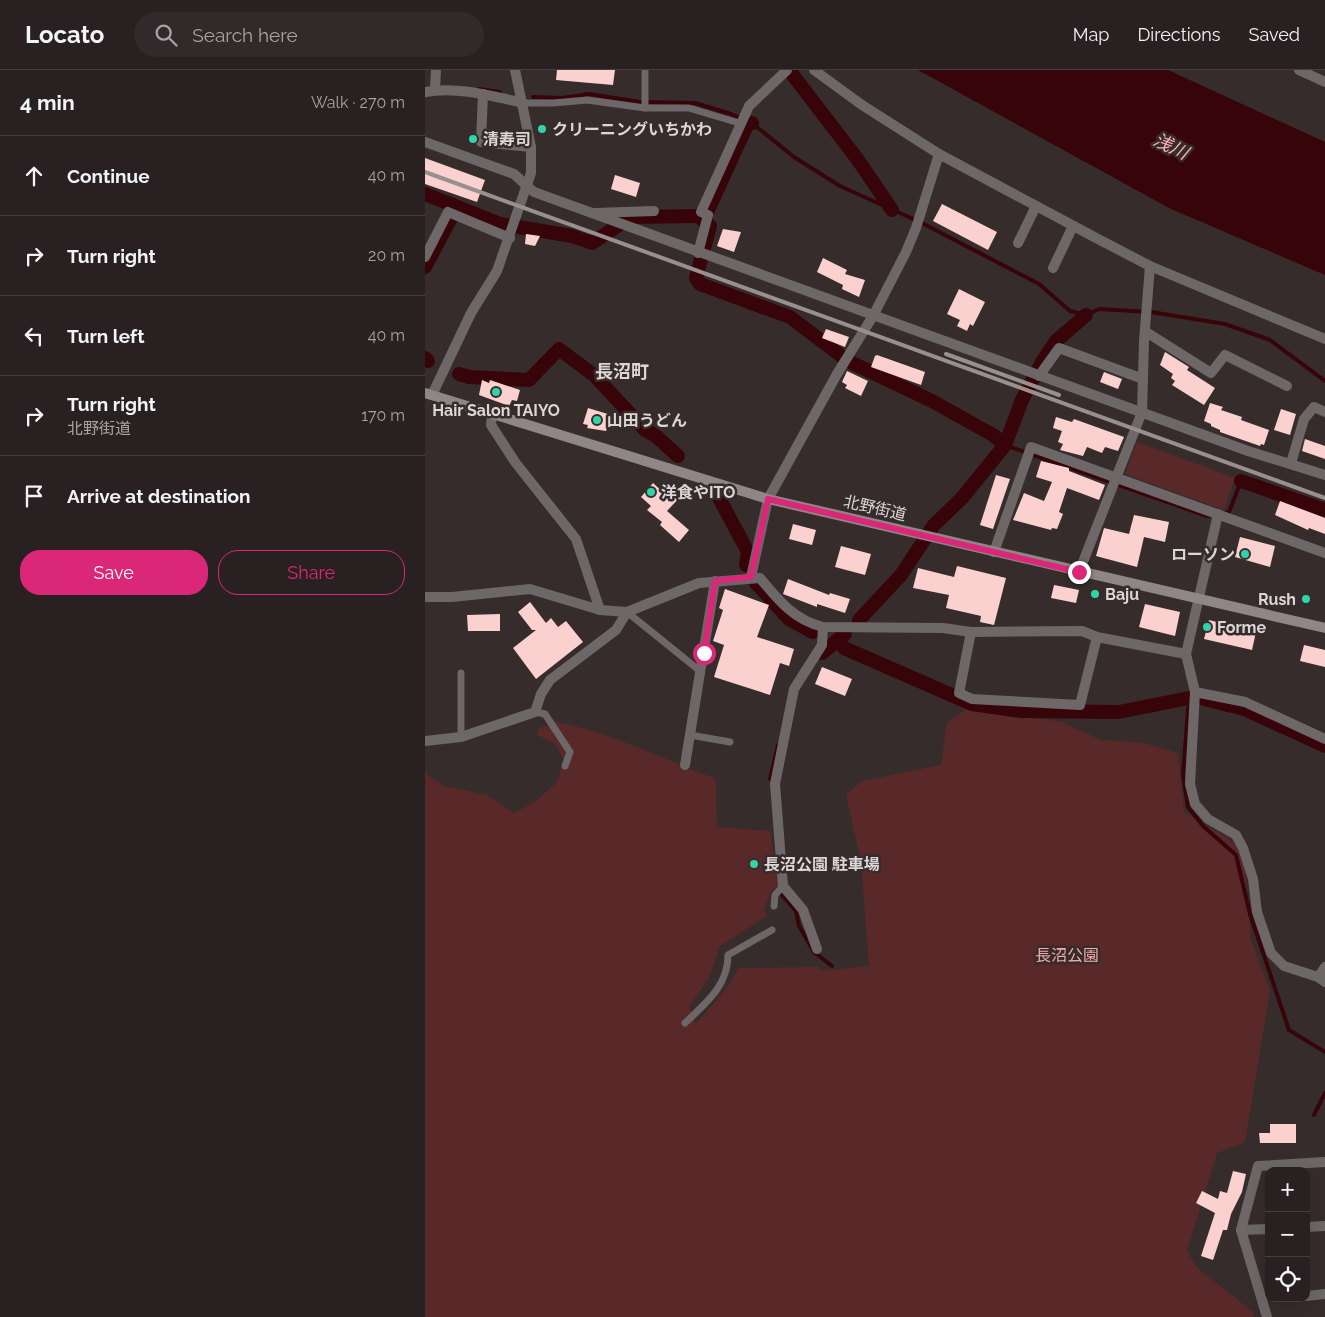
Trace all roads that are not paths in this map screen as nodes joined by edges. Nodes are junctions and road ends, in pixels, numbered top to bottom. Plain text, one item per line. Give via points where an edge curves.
1 (436, 70) edge
2 (515, 70) edge
3 (645, 70) edge
4 (787, 70) edge
5 (814, 70) edge
6 (1299, 70) edge
7 (1321, 77) edge
8 (430, 91) edge
9 (483, 94) junction
10 (523, 103) junction
11 (645, 108) junction
12 (739, 123) junction
13 (425, 142) edge
14 (531, 147) junction
15 (939, 154) junction
16 (527, 186) junction
17 (1036, 206) junction
18 (654, 211) dead end
19 (589, 214) junction
20 (1073, 226) junction
21 (510, 238) junction
22 (1018, 243) dead end
23 (698, 253) junction
24 (425, 257) edge
25 (1150, 266) junction
26 (1053, 268) dead end
27 (873, 316) junction
28 (1146, 332) junction
29 (1325, 339) edge
30 (1039, 376) junction
31 (1143, 379) junction
32 (1287, 386) dead end
33 (429, 394) edge
34 (1142, 412) junction
35 (1325, 412) edge
36 (492, 414) junction
37 (1291, 463) junction
38 (1325, 475) edge
39 (1117, 478) junction
40 (768, 499) junction
41 (1218, 514) junction
42 (994, 552) junction
43 (1325, 553) edge
44 (1079, 572) junction
45 (751, 577) junction
46 (715, 581) junction
47 (425, 597) edge
48 (1198, 598) junction
49 (600, 610) junction
50 (627, 612) junction
51 (823, 627) junction
52 (1325, 628) edge
53 (971, 632) junction
54 (1097, 637) junction
55 (1186, 654) junction
56 (700, 671) junction
57 (461, 673) dead end
58 (1195, 692) junction
59 (535, 712) junction
60 (690, 735) junction
61 (461, 737) junction
62 (1325, 739) edge
63 (425, 741) edge
64 (730, 742) dead end
65 (685, 765) dead end
66 (565, 766) dead end
67 (783, 886) junction
68 (774, 906) dead end
69 (772, 930) dead end
70 (817, 949) dead end
71 (1325, 967) edge
72 (1321, 979) edge
73 (685, 1023) dead end
74 (1325, 1162) edge
75 (1325, 1226) edge
76 (1310, 1227) edge
77 (1265, 1229) edge
78 (1241, 1230) junction
79 (1325, 1294) edge
80 (1265, 1295) edge
81 (1310, 1296) edge
82 (1266, 1302) edge
83 (1267, 1317) edge

1 - 8 street
2 - 10 street
3 - 11 lane
4 - 12 street via 749,106
5 - 15 street
6 - 7 street
8 - 9 street
9 - 10 street
9 - 14 street via 481,142
10 - 11 lane via 587,100
10 - 14 street
11 - 12 lane via 689,108
12 - 23 street via 701,212 708,215
13 - 16 street via 514,174
14 - 16 street via 532,162
15 - 17 street
15 - 27 street via 916,228
16 - 19 street via 533,192
16 - 21 street
17 - 20 street
17 - 22 street
18 - 19 street
19 - 23 street
20 - 25 street
20 - 26 street
21 - 24 street via 448,212
21 - 33 street via 497,271 471,312
23 - 27 street
25 - 28 street
25 - 29 street
27 - 30 street
27 - 40 street via 840,368
28 - 31 street
28 - 32 street via 1211,373 1225,355
30 - 31 street via 1059,348
30 - 34 street
31 - 34 street
33 - 36 main road, 北野街道
34 - 37 street via 1248,451
34 - 39 street
35 - 37 street via 1314,407 1304,419
36 - 40 main road, 北野街道
36 - 49 street via 491,425 515,462 576,539
37 - 38 street
39 - 41 street
39 - 42 street via 1031,447
39 - 44 street
40 - 42 main road, 北野街道
40 - 45 street
41 - 43 street
41 - 48 street
42 - 44 main road, 北野街道
44 - 48 main road, 北野街道
45 - 46 street
45 - 51 street via 760,578 792,613
46 - 50 street via 679,590
46 - 56 street
47 - 49 street via 451,598 530,589
48 - 52 main road, 北野街道
48 - 55 street
49 - 50 street
50 - 56 lane
50 - 59 street via 616,630 550,680
51 - 53 street
51 - 67 street via 822,645 794,688 775,784
53 - 54 street via 1083,631
53 - 54 street via 959,693 972,699 1079,705
54 - 55 street
55 - 58 street
56 - 60 street
57 - 61 lane
58 - 62 street via 1245,702
58 - 72 street via 1190,784 1195,804 1208,819 1236,835 1243,848 1253,879 1257,912 1271,953 1285,966
59 - 61 street
59 - 66 lane via 545,714 570,752
60 - 64 lane
60 - 65 street
61 - 63 street
67 - 68 lane via 775,895
67 - 70 street via 803,910
69 - 73 lane via 728,955 725,978 711,998
71 - 72 street
74 - 78 street via 1258,1166
75 - 76 street
77 - 78 street
78 - 80 street
79 - 81 street
82 - 83 street

